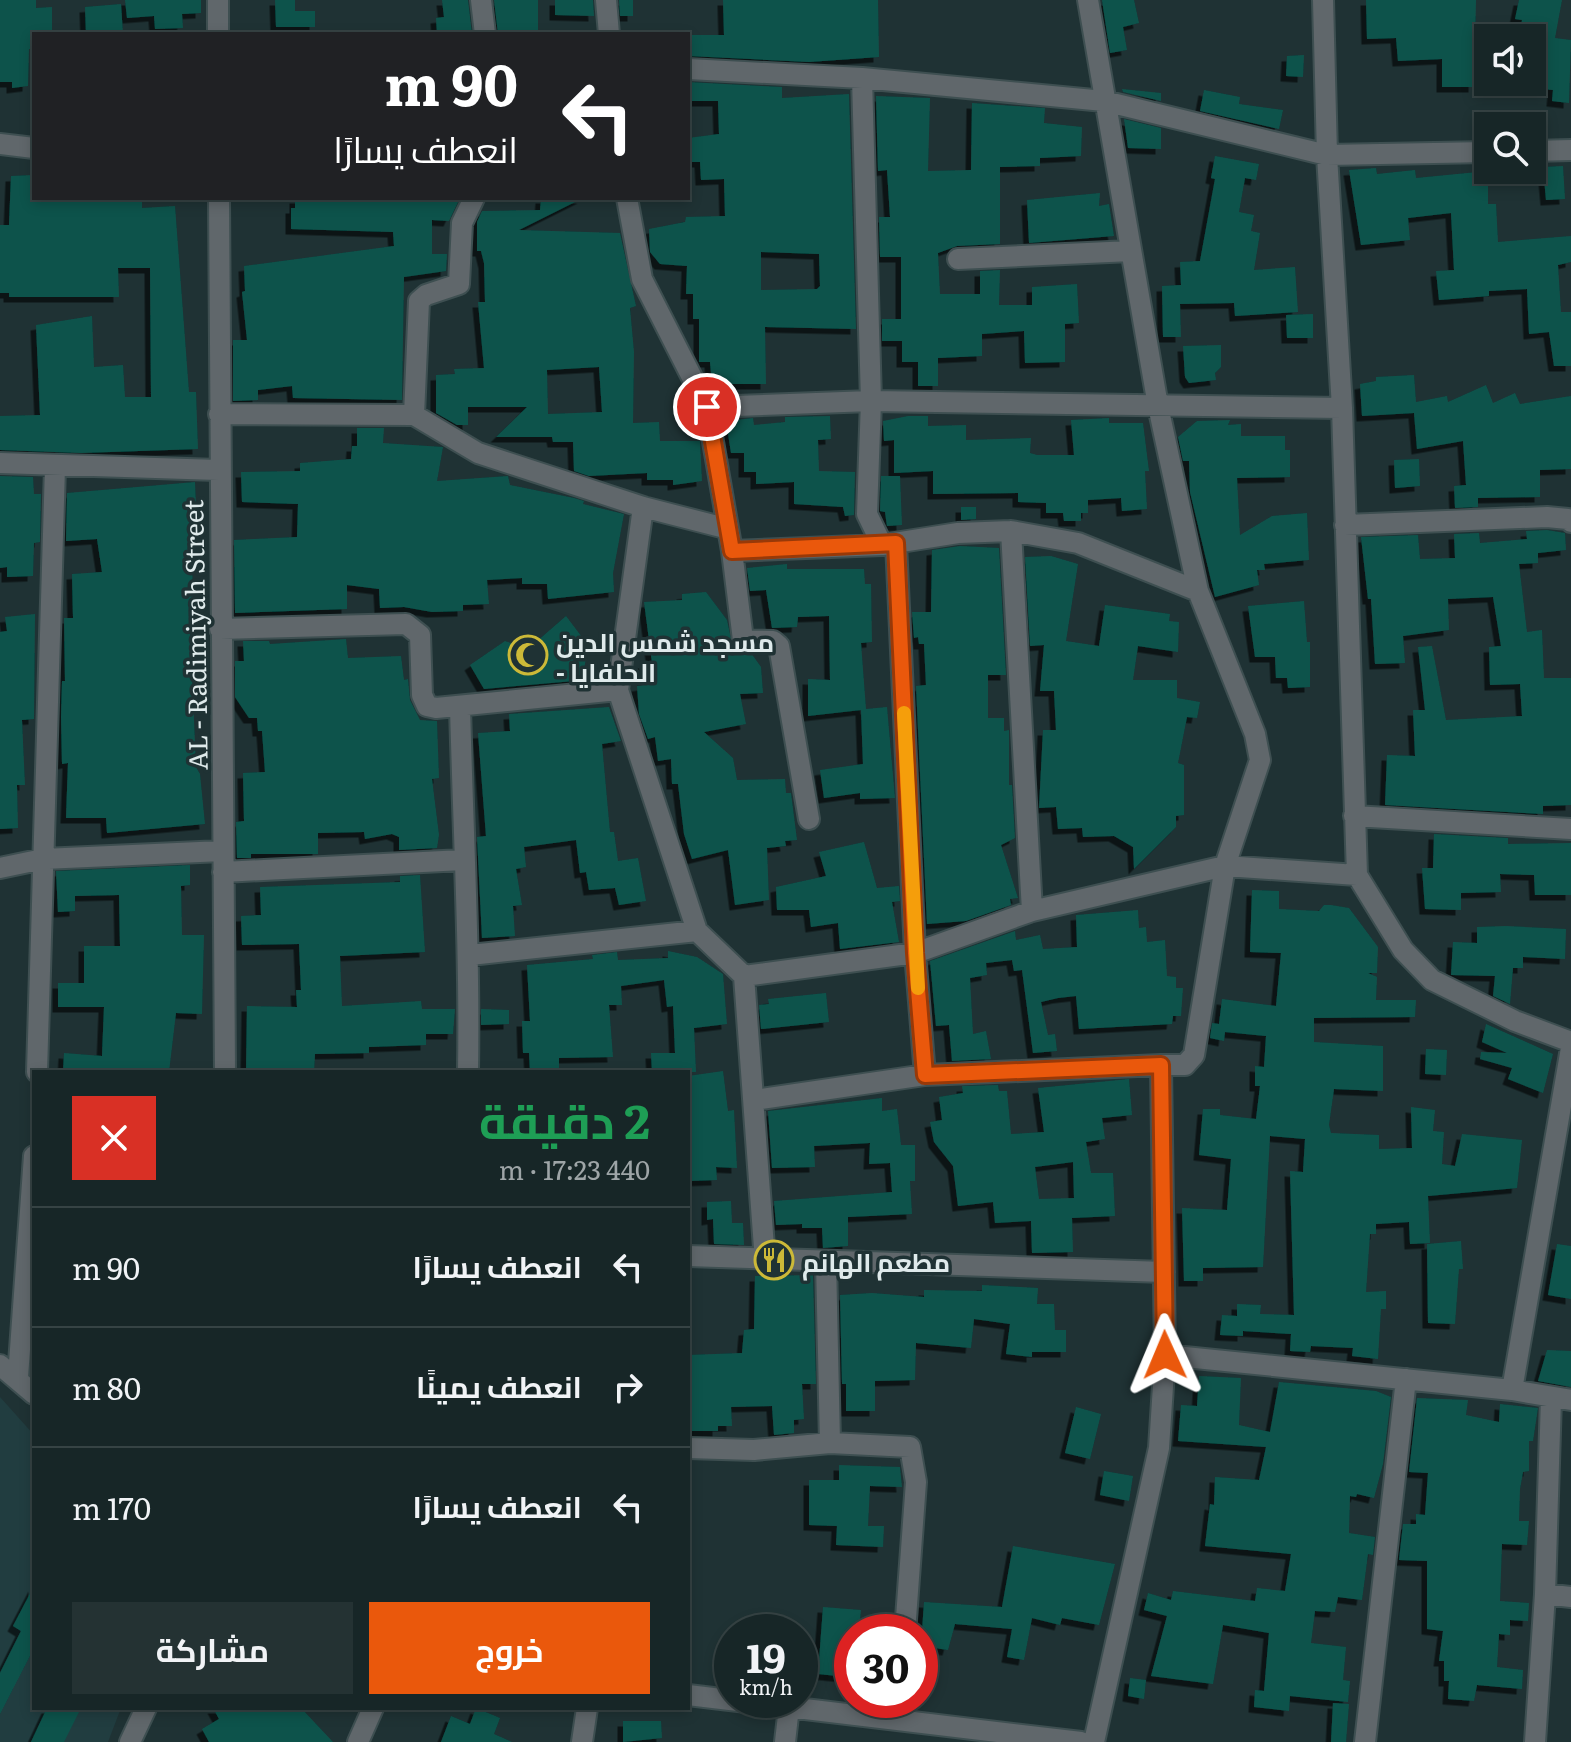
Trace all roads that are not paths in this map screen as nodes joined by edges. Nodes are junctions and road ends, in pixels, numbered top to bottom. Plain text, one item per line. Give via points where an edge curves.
1 (218, 0) edge
2 (481, 0) edge
3 (606, 0) edge
4 (1088, 0) edge
5 (1323, 0) edge
6 (218, 32) edge
7 (485, 32) edge
8 (609, 32) edge
9 (690, 69) edge
10 (862, 78) junction
11 (1104, 101) junction
12 (0, 144) edge
13 (32, 148) edge
14 (1571, 150) edge
15 (1546, 151) edge
16 (1474, 152) edge
17 (1327, 155) junction
18 (219, 200) edge
19 (473, 200) edge
20 (627, 200) edge
21 (1131, 251) junction
22 (958, 259) dead end
23 (871, 401) junction
24 (1158, 406) junction
25 (707, 407) junction
26 (1342, 408) junction
27 (219, 414) junction
28 (414, 415) junction
29 (0, 463) edge
30 (55, 467) junction
31 (218, 470) junction
32 (643, 507) junction
33 (1571, 522) edge
34 (1345, 525) junction
35 (725, 528) junction
36 (1011, 531) junction
37 (889, 544) junction
38 (732, 551) junction
39 (1198, 591) junction
40 (220, 629) junction
41 (618, 690) junction
42 (460, 706) junction
43 (1354, 816) junction
44 (809, 819) dead end
45 (1571, 829) edge
46 (222, 851) junction
47 (43, 859) junction
48 (463, 860) junction
49 (1225, 866) junction
50 (0, 868) edge
51 (223, 872) junction
52 (1357, 875) junction
53 (1032, 911) junction
54 (697, 931) junction
55 (915, 953) junction
56 (470, 955) junction
57 (744, 976) junction
58 (1571, 1045) edge
59 (1161, 1065) junction
60 (37, 1070) edge
61 (225, 1070) edge
62 (468, 1070) edge
63 (925, 1075) junction
64 (754, 1100) junction
65 (32, 1198) edge
66 (690, 1256) edge
67 (765, 1261) junction
68 (826, 1261) junction
69 (1164, 1272) junction
70 (1165, 1355) junction
71 (0, 1365) edge
72 (18, 1377) junction
73 (1406, 1379) junction
74 (1512, 1390) junction
75 (32, 1392) edge
76 (1561, 1399) edge
77 (830, 1443) junction
78 (690, 1448) edge
79 (1545, 1594) junction
80 (1571, 1597) edge
81 (906, 1614) edge
82 (690, 1695) edge
83 (714, 1698) edge
84 (145, 1710) edge
85 (372, 1710) edge
86 (587, 1710) edge
87 (788, 1718) edge
88 (930, 1718) edge
89 (994, 1737) edge
90 (130, 1742) edge
91 (358, 1742) edge
92 (582, 1742) edge
93 (785, 1742) edge
94 (1081, 1742) edge
95 (1094, 1742) edge
96 (1365, 1742) edge
97 (1535, 1742) edge

1 - 6 street
2 - 7 street
3 - 8 street
4 - 11 street
5 - 17 street
9 - 10 street
10 - 11 street
10 - 23 street
11 - 17 street
11 - 21 street
12 - 13 street
14 - 15 street
16 - 17 street
17 - 26 street
18 - 27 street, AL - Radimiyah Street
19 - 28 street via 462,223 459,284 419,301
20 - 25 street via 642,279
21 - 22 street
21 - 24 street
23 - 24 street
23 - 25 street
23 - 37 street via 867,514
24 - 26 street
24 - 39 street
25 - 35 street
26 - 34 street
27 - 28 street
27 - 31 street, AL - Radimiyah Street
28 - 32 street via 478,453
29 - 30 street
30 - 31 street
30 - 47 street
31 - 40 street, AL - Radimiyah Street
32 - 35 street
32 - 41 street
33 - 34 street via 1547,517
34 - 43 street
35 - 38 street
36 - 37 street
36 - 39 street via 1078,543
36 - 53 street
37 - 38 street
37 - 55 street
38 - 44 street via 743,640 779,646
39 - 49 street via 1255,734 1260,760
40 - 42 street via 406,624 420,635 427,706
40 - 46 street, AL - Radimiyah Street
41 - 42 street
41 - 54 street
42 - 48 street
43 - 45 street
43 - 52 street
46 - 47 street
46 - 51 street, AL - Radimiyah Street
47 - 50 street
47 - 60 street
48 - 51 street
48 - 56 street
49 - 52 street
49 - 53 street
49 - 59 street via 1194,1055 1185,1065
51 - 61 street, AL - Radimiyah Street
52 - 58 street via 1403,950 1432,980
53 - 55 street
54 - 56 street
54 - 57 street
55 - 57 street
55 - 63 street
56 - 62 street
57 - 64 street
58 - 74 street
59 - 63 street
59 - 69 street
63 - 64 street
64 - 67 street
65 - 72 street
66 - 67 street
67 - 68 street
68 - 69 street
68 - 77 street
69 - 70 street
70 - 73 street
70 - 95 street via 1154,1481
71 - 72 street
72 - 75 street
73 - 74 street
73 - 96 street
74 - 76 street
76 - 79 street
77 - 78 street via 754,1450
77 - 81 street via 910,1447 916,1482
79 - 80 street
79 - 97 street
82 - 83 street
84 - 90 street
85 - 91 street
86 - 92 street
87 - 93 street
88 - 89 street
89 - 94 street

